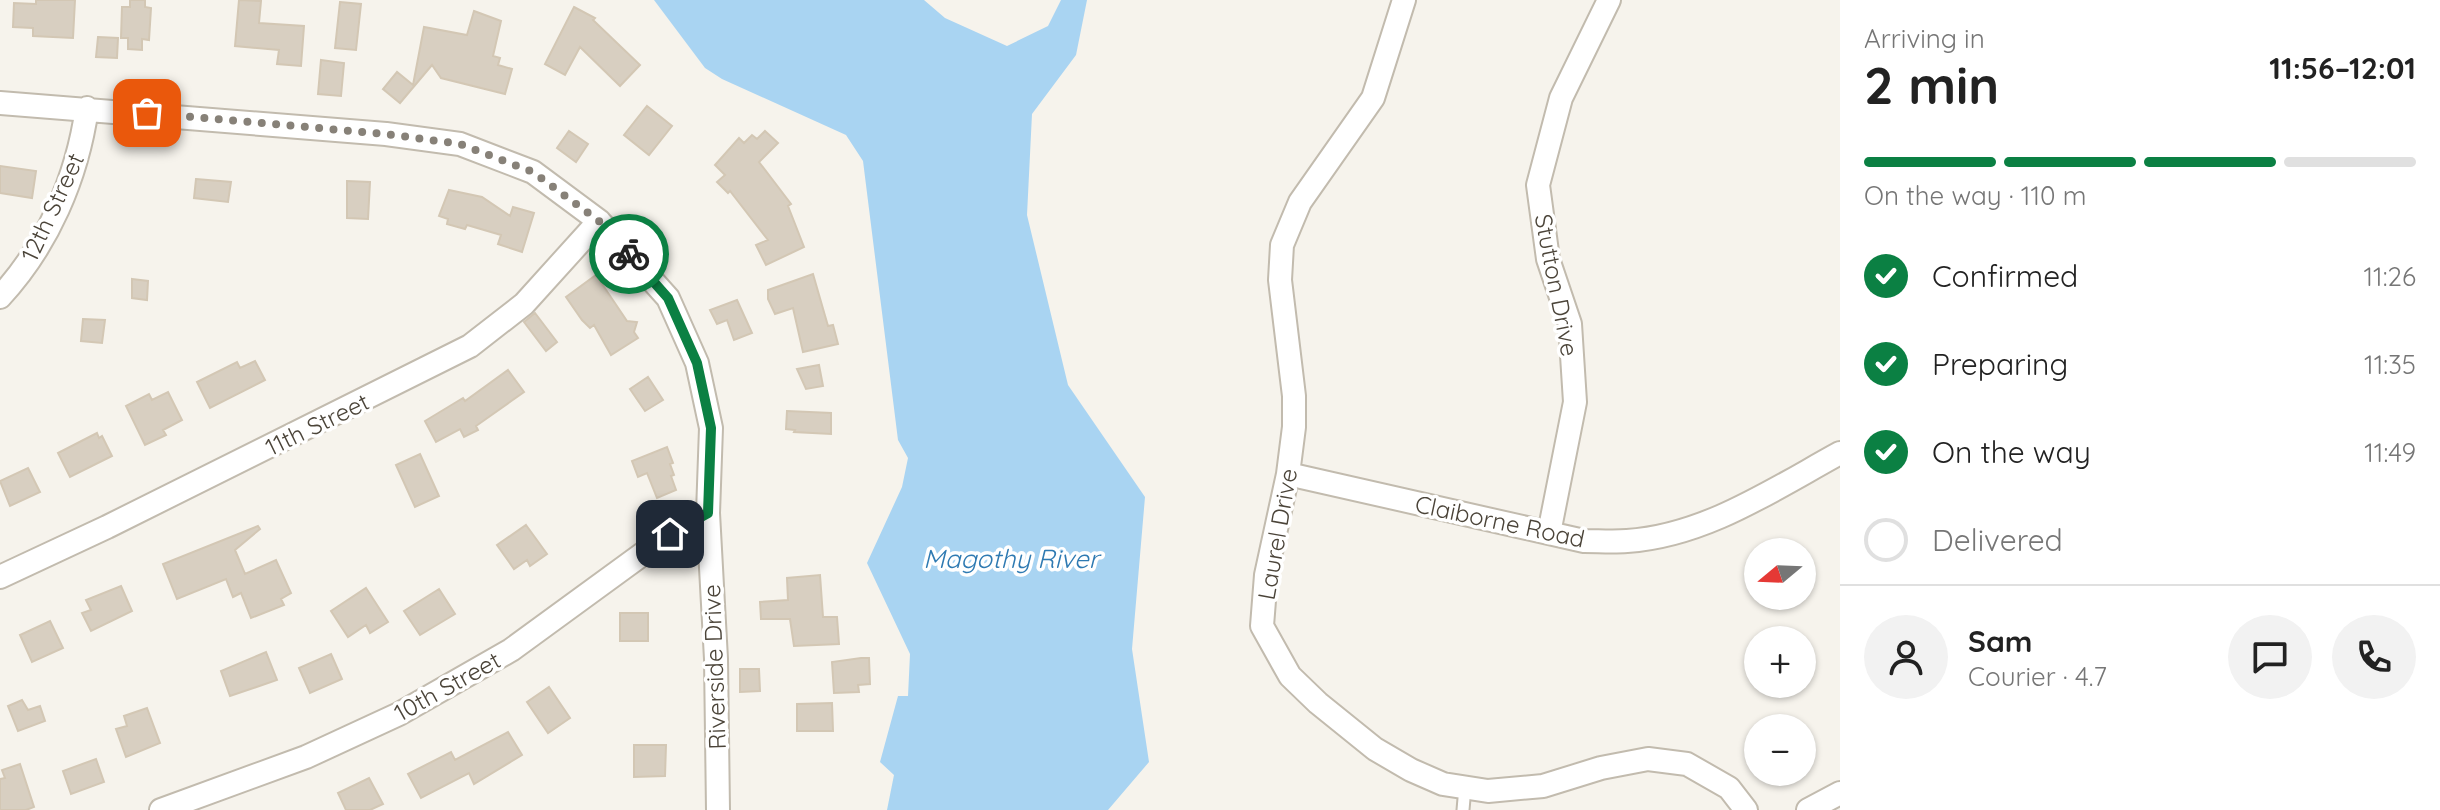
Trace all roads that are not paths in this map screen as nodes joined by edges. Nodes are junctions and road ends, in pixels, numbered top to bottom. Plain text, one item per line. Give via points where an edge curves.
1 (1404, 0) edge
2 (1609, 0) edge
3 (0, 103) edge
4 (87, 108) junction
5 (599, 221) junction
6 (0, 297) edge
7 (1840, 453) edge
8 (1288, 474) junction
9 (708, 513) junction
10 (1549, 533) junction
11 (0, 577) edge
12 (1840, 793) edge
13 (1464, 799) edge
14 (161, 810) edge
15 (718, 810) edge
16 (1746, 810) edge
17 (1808, 810) edge

1 - 8 street, Laurel Drive via 1373,98 1300,202 1282,245 1280,280 1294,396
2 - 10 street, Stutton Drive via 1561,98 1538,185 1548,259 1570,324 1575,402
3 - 4 street, Riverside Drive
4 - 5 street, Riverside Drive via 460,144 533,172
4 - 6 street, 12th Street via 75,169 41,242
5 - 9 street, Riverside Drive via 668,298 697,363 711,428
5 - 11 street, 11th Street via 524,304 470,346
7 - 10 street, Claiborne Road via 1746,505 1686,529 1630,541 1584,541
8 - 10 street, Claiborne Road
8 - 13 street, Laurel Drive via 1263,602 1262,626 1273,648 1290,676 1375,749
9 - 14 street, 10th Street via 670,534 511,650 399,714 306,757
9 - 15 street, Riverside Drive
12 - 17 street
13 - 16 street, Laurel Drive via 1543,786 1648,759 1687,764 1729,788

